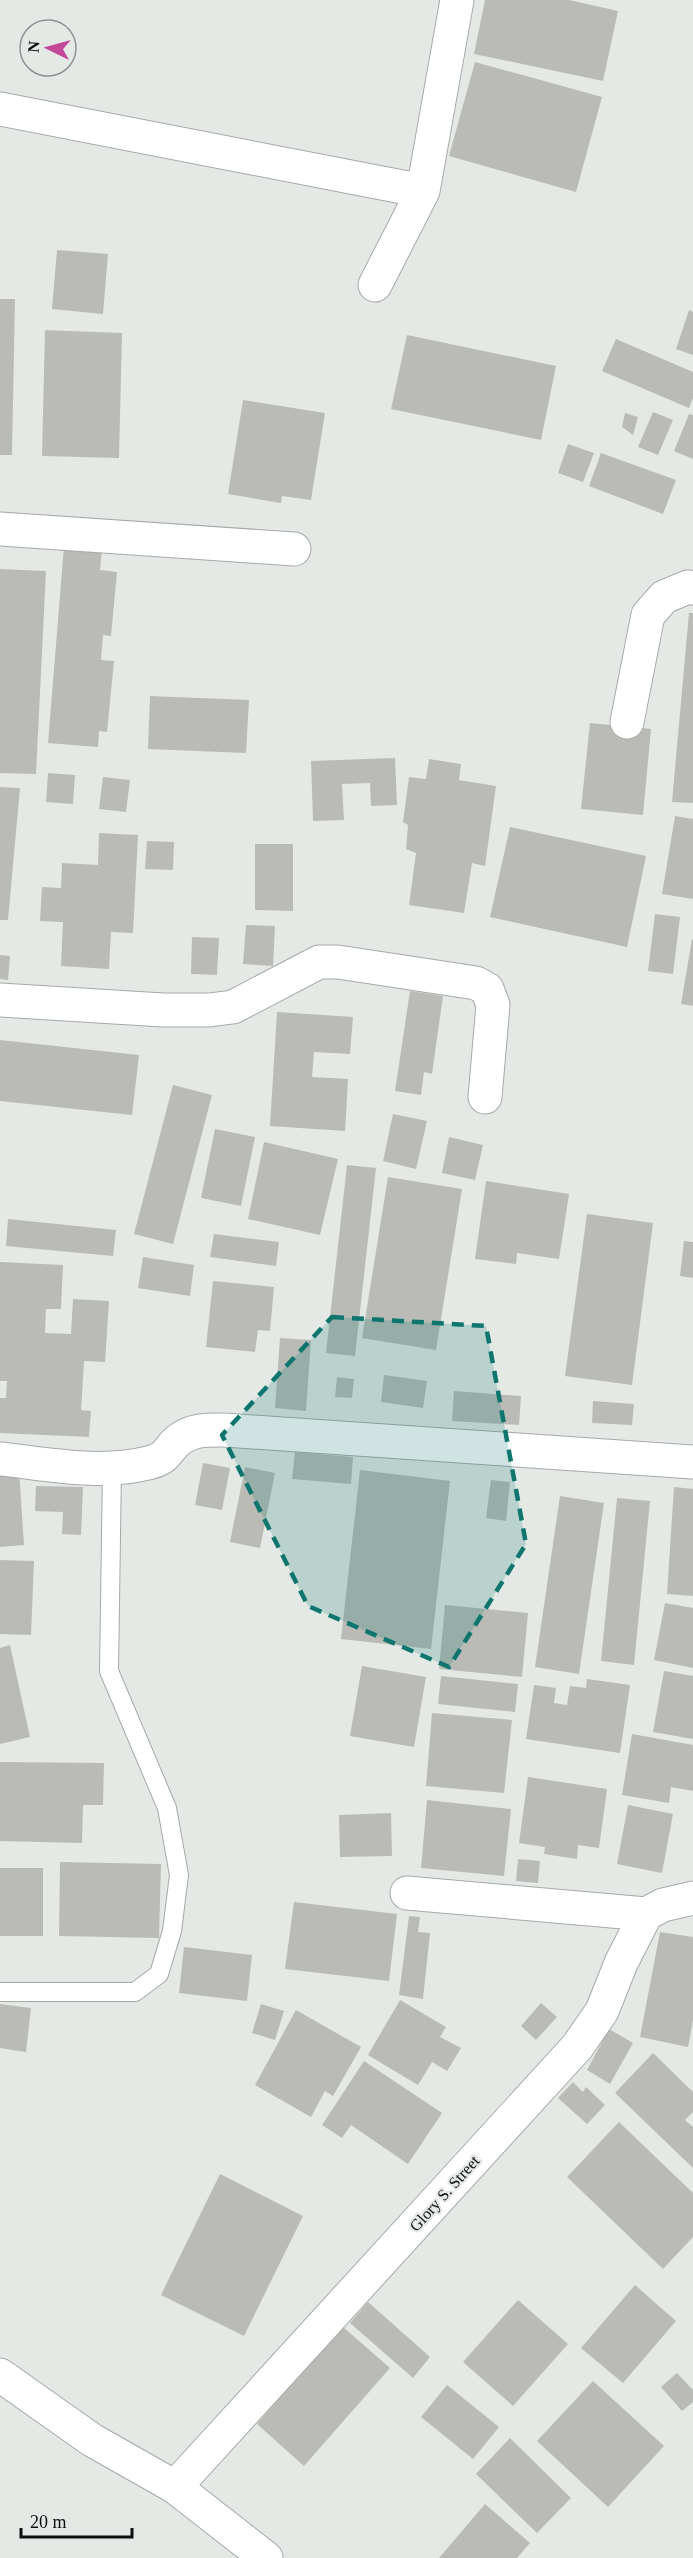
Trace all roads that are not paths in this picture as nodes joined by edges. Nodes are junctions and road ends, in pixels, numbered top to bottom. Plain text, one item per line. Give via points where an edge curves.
1 (457, 0) edge
2 (0, 109) edge
3 (423, 191) junction
4 (375, 285) dead end
5 (0, 529) edge
6 (294, 549) dead end
7 (693, 588) edge
8 (627, 722) dead end
9 (0, 1000) edge
10 (485, 1097) dead end
11 (0, 1459) edge
12 (693, 1462) edge
13 (112, 1468) junction
14 (407, 1893) dead end
15 (693, 1898) edge
16 (646, 1914) junction
17 (0, 1992) edge
18 (0, 2375) edge
19 (175, 2487) junction
20 (266, 2558) edge

1 - 3 street
2 - 3 street
3 - 4 street
5 - 6 street
7 - 8 street via 664,597 648,615
9 - 10 street via 163,1010 221,1009 258,996 319,962 476,983 487,989 493,1005
11 - 13 street
12 - 13 street via 198,1430 178,1440 166,1456
13 - 17 lane via 109,1671 167,1808 179,1875 172,1931 159,1974 135,1992
14 - 16 street
15 - 16 street via 663,1905
16 - 19 street, Glory S. Street via 602,2011 577,2047
18 - 19 street via 92,2440
19 - 20 street

